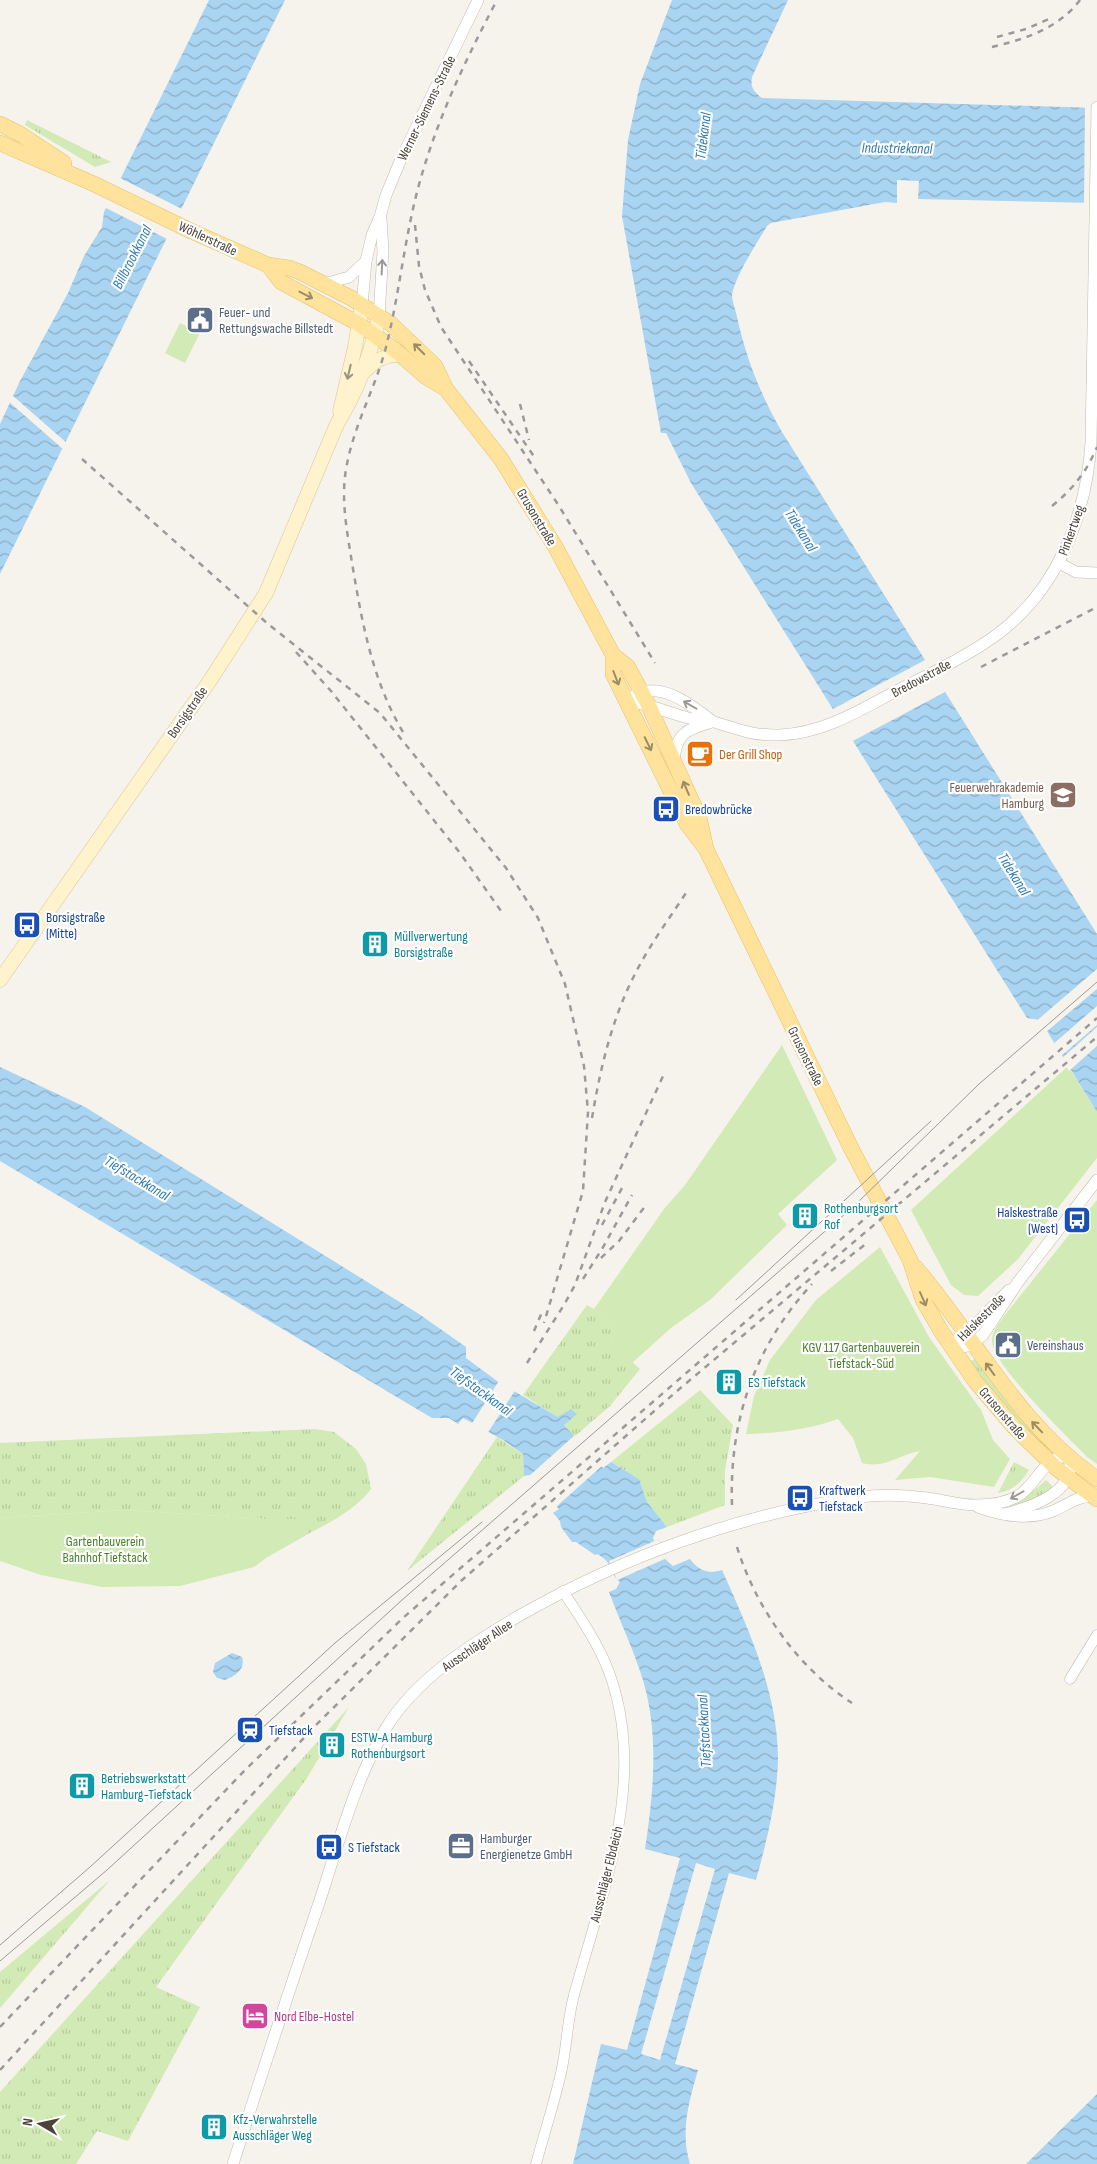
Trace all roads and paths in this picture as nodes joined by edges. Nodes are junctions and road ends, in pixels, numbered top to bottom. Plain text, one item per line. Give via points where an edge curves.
1 (478, 0) edge
2 (1097, 107) edge
3 (0, 124) edge
4 (0, 143) edge
5 (94, 184) junction
6 (380, 218) junction
7 (366, 261) junction
8 (268, 265) junction
9 (324, 284) junction
10 (362, 305) junction
11 (379, 316) junction
12 (360, 324) junction
13 (375, 335) junction
14 (401, 355) junction
15 (362, 375) junction
16 (446, 389) junction
17 (337, 424) junction
18 (1059, 563) junction
19 (1097, 573) edge
20 (613, 655) junction
21 (644, 698) junction
22 (626, 700) junction
23 (713, 722) junction
24 (674, 761) junction
25 (706, 849) junction
26 (0, 980) edge
27 (1097, 1180) edge
28 (910, 1260) junction
29 (968, 1338) junction
30 (952, 1348) junction
31 (1069, 1457) junction
32 (1050, 1462) junction
33 (1068, 1478) junction
34 (1097, 1479) edge
35 (1095, 1498) edge
36 (972, 1505) junction
37 (1005, 1514) junction
38 (564, 1591) junction
39 (1097, 1634) edge
40 (1070, 1680) dead end
41 (233, 2164) edge
42 (536, 2164) edge

1 - 6 street, Werner-Siemens-Straße via 401,159
2 - 18 street, Pinkertweg via 1090,464 1078,516
3 - 5 main road, Wöhlerstraße
4 - 5 main road, Wöhlerstraße
5 - 8 main road, Wöhlerstraße
6 - 7 street, Werner-Siemens-Straße
11 -> 6 street, Werner-Siemens-Straße via 383,251
7 - 9 street via 349,277
7 - 10 street, Werner-Siemens-Straße
8 - 9 main road, Wöhlerstraße via 289,268
8 -> 12 main road, Wöhlerstraße via 281,282
9 - 10 main road, Wöhlerstraße
10 - 11 main road, Wöhlerstraße
10 - 12 main road, Borsigstraße
11 - 13 main road, Borsigstraße
16 -> 11 main road, Grusonstraße via 434,366 411,341
12 - 13 main road, Grusonstraße
12 -> 17 main road, Borsigstraße
13 - 14 main road, Grusonstraße
13 - 15 main road, Borsigstraße
14 - 15 main road via 379,359
14 - 16 main road, Grusonstraße
15 - 17 main road, Borsigstraße
16 - 20 main road, Grusonstraße via 506,467 556,548
17 - 26 main road, Borsigstraße via 266,593 211,678
18 - 19 street via 1076,572
18 - 23 street, Bredowstraße via 1019,616 994,636 829,725 806,732 757,735
20 - 21 main road, Grusonstraße via 628,667
20 -> 22 main road, Grusonstraße via 613,674
21 - 22 street, Bredowstraße
21 - 23 street, Bredowstraße via 689,718
23 -> 21 street, Bredowstraße via 694,707 664,692 650,689
21 - 24 main road, Grusonstraße
22 -> 25 main road, Grusonstraße via 687,824
23 - 24 street via 683,734 676,746
25 -> 24 main road, Grusonstraße via 699,817
25 - 28 main road, Grusonstraße via 855,1156
27 - 29 street, Halskestraße via 1018,1282 983,1335
28 - 29 main road, Grusonstraße via 937,1292
28 -> 30 main road, Grusonstraße via 923,1300
29 - 30 street, Halskestraße
31 -> 29 main road, Grusonstraße via 1024,1412
30 - 32 main road, Grusonstraße via 999,1410
31 - 32 street via 1058,1457
31 - 33 street
31 - 34 main road, Grusonstraße
32 - 33 main road, Grusonstraße
32 -> 36 street, Ausschläger Allee via 1020,1495 990,1504
33 - 35 main road, Grusonstraße
33 - 37 street via 1047,1498
35 - 37 street, Ausschläger Allee via 1081,1498 1041,1515
36 - 37 street, Ausschläger Allee
36 - 38 street, Ausschläger Allee via 912,1496 860,1497 744,1522 663,1548
38 - 41 street, Ausschläger Allee via 490,1633 447,1663 386,1727 366,1768 337,1846
38 - 42 street, Ausschläger Elbdeich via 598,1646 613,1683 624,1741 625,1771 615,1849 571,2008 562,2072
39 - 40 street

